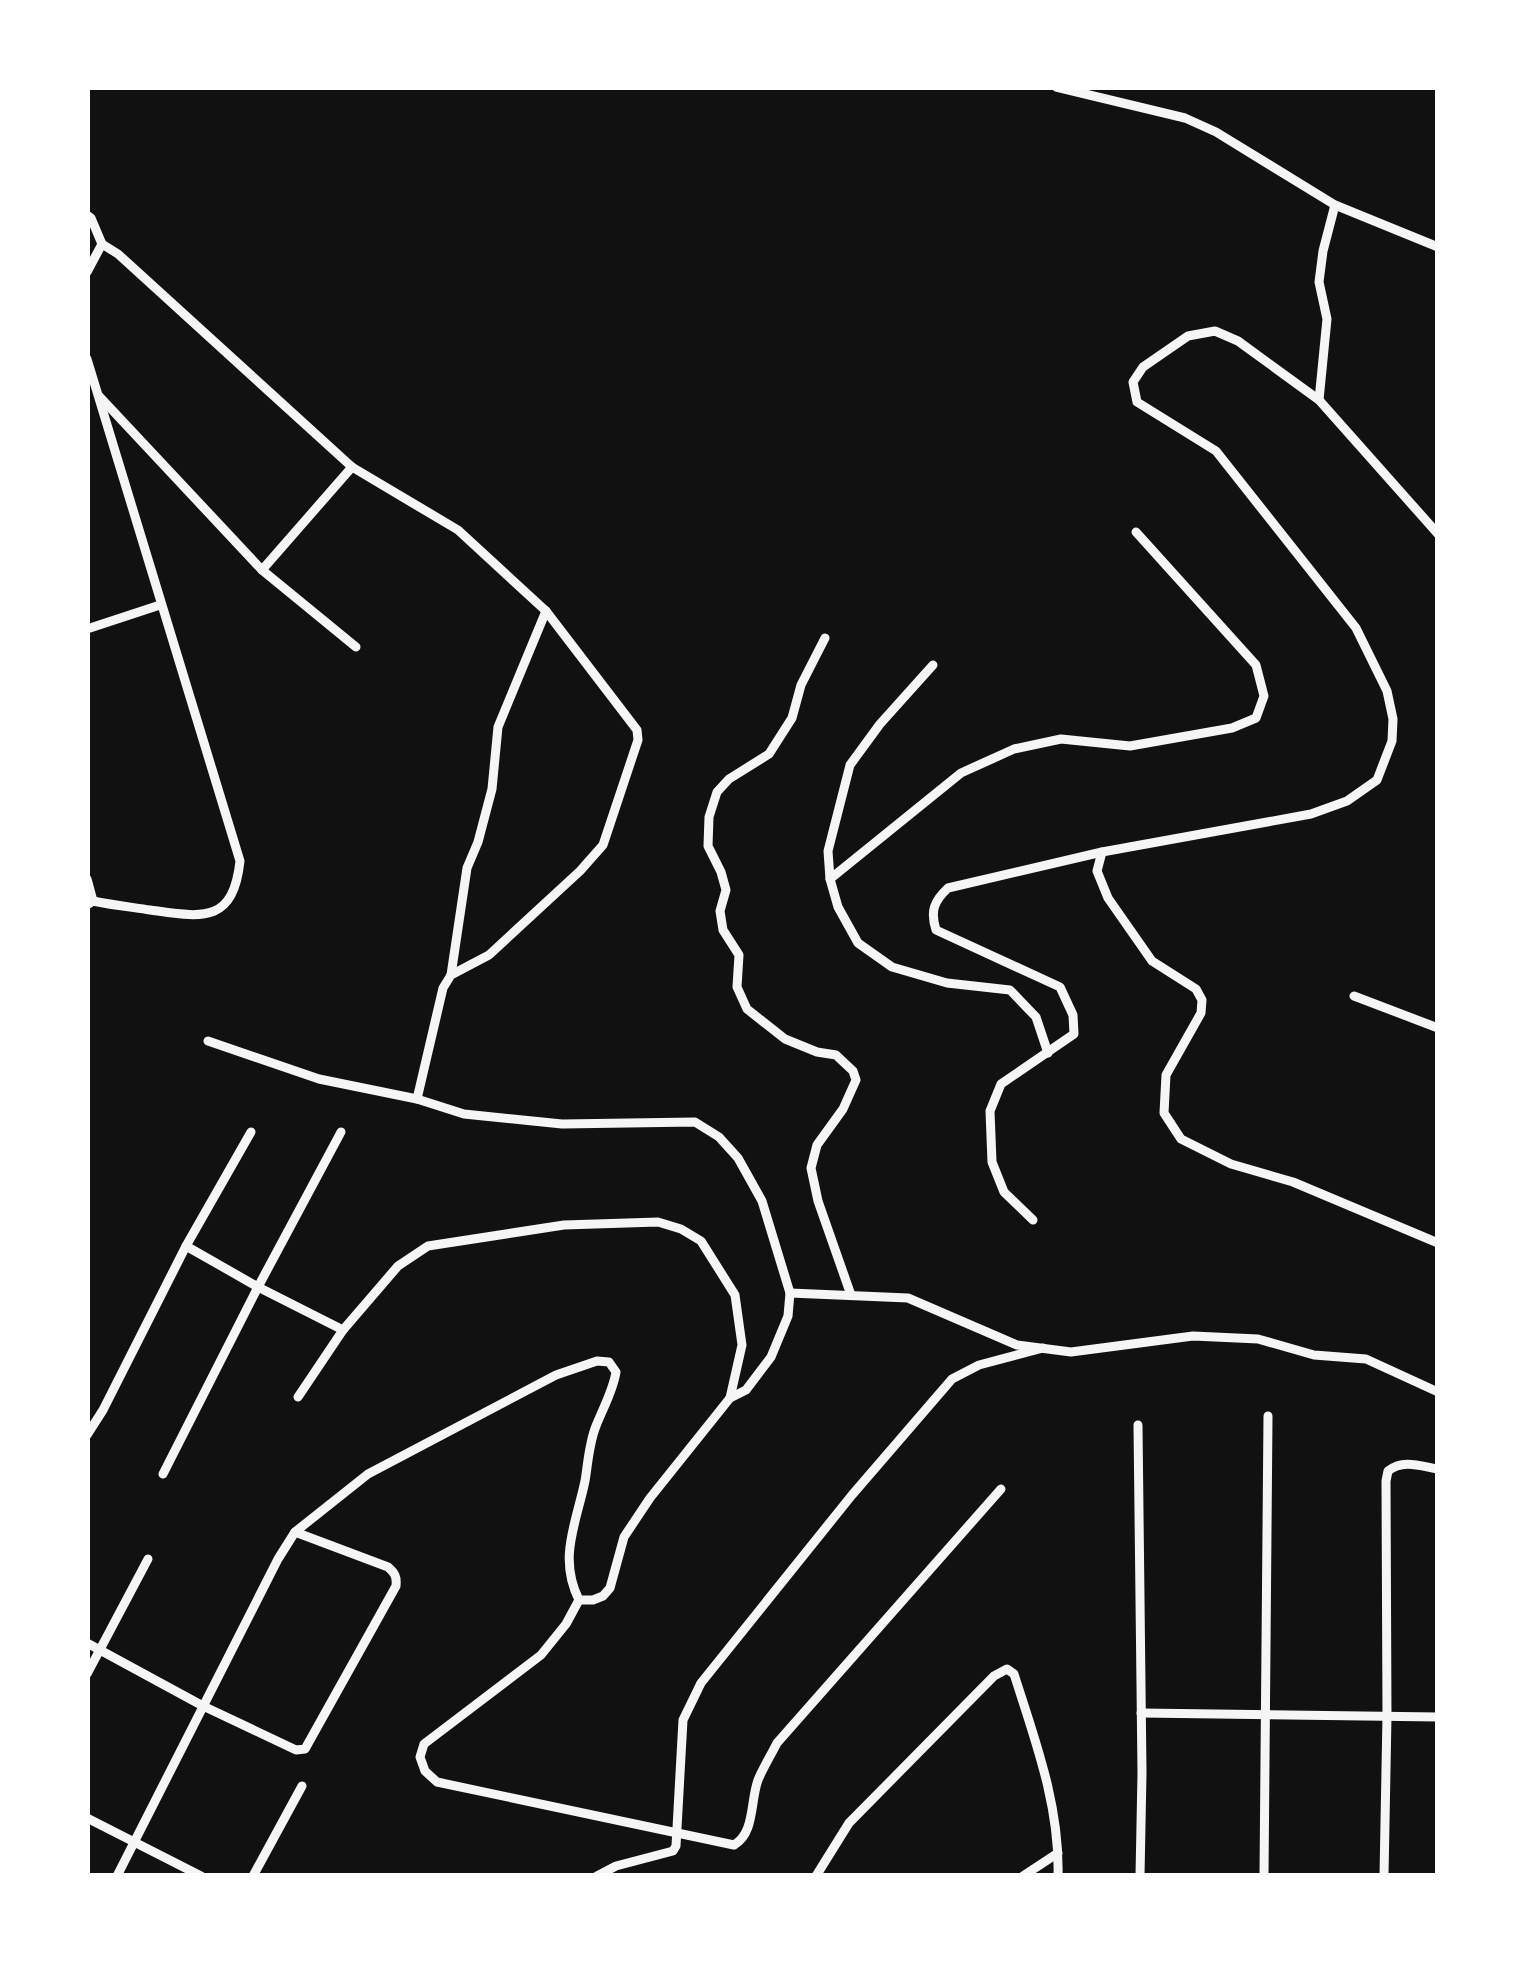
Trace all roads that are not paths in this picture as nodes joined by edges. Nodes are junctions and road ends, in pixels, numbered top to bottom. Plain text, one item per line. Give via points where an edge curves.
1 (1056, 87) edge
2 (1335, 205) junction
3 (87, 215) edge
4 (102, 244) junction
5 (1438, 247) edge
6 (87, 272) edge
7 (87, 359) edge
8 (95, 392) junction
9 (1319, 400) junction
10 (352, 467) junction
11 (1136, 532) dead end
12 (1438, 534) edge
13 (262, 570) junction
14 (160, 605) junction
15 (546, 611) junction
16 (87, 629) edge
17 (825, 638) dead end
18 (356, 647) dead end
19 (933, 665) dead end
20 (1102, 852) junction
21 (87, 879) edge
22 (830, 879) junction
23 (90, 903) edge
24 (451, 975) junction
25 (1354, 996) dead end
26 (1438, 1028) edge
27 (208, 1041) dead end
28 (1048, 1053) junction
29 (416, 1099) junction
30 (250, 1132) dead end
31 (341, 1132) dead end
32 (1033, 1220) dead end
33 (1438, 1243) edge
34 (186, 1246) junction
35 (258, 1287) junction
36 (790, 1293) junction
37 (851, 1295) junction
38 (344, 1330) junction
39 (1043, 1348) junction
40 (1438, 1392) edge
41 (298, 1397) dead end
42 (730, 1398) junction
43 (1268, 1416) dead end
44 (1138, 1425) dead end
45 (87, 1435) edge
46 (1438, 1469) edge
47 (163, 1474) dead end
48 (1001, 1489) dead end
49 (295, 1532) junction
50 (148, 1559) dead end
51 (579, 1600) junction
52 (87, 1642) edge
53 (100, 1651) junction
54 (87, 1674) edge
55 (203, 1706) junction
56 (1142, 1713) junction
57 (1267, 1715) junction
58 (1387, 1717) junction
59 (1438, 1717) edge
60 (302, 1786) dead end
61 (87, 1817) edge
62 (676, 1834) junction
63 (133, 1842) junction
64 (1058, 1853) junction
65 (117, 1876) edge
66 (201, 1876) edge
67 (254, 1876) edge
68 (597, 1876) edge
69 (816, 1876) edge
70 (1023, 1876) edge
71 (1058, 1876) edge
72 (1140, 1876) edge
73 (1264, 1876) edge
74 (1384, 1876) edge

1 - 2 street via 1185,118
2 - 5 street
2 - 9 street via 1319,282 1327,319
3 - 4 street
4 - 6 street
4 - 10 street
7 - 8 street
8 - 13 street
8 - 14 street
9 - 12 street
9 - 20 street via 1215,331 1188,336 1133,382 1137,402 1216,451 1356,628 1393,719 1377,779 1312,814
10 - 13 street
10 - 15 street via 458,530
11 - 22 street via 1256,665 1264,696 1256,718 1130,746 1061,739 1014,748 961,773
13 - 18 street
14 - 16 street
14 - 23 street via 239,861 237,885 228,902 188,916
15 - 24 street via 498,727
15 - 24 street via 631,719 638,740 603,844 489,955
17 - 37 street via 770,754 717,792 708,846 726,890 723,929 739,955 736,987 747,1009 784,1040 836,1054 856,1080 811,1168
19 - 22 street via 850,765 828,851
20 - 28 street via 949,888 935,899 936,930 1060,987 1074,1034
20 - 33 street via 1097,872 1108,898 1152,961 1202,1000 1166,1075 1164,1113 1180,1139
21 - 23 street
22 - 28 street via 858,943 892,967 1010,990 1036,1016
24 - 29 street
25 - 26 street
27 - 29 street via 319,1079
28 - 32 street via 1001,1084 990,1111 992,1162 1004,1192
29 - 36 street via 464,1114 562,1124 695,1122 738,1158 762,1201
30 - 34 street
31 - 35 street
34 - 35 street
34 - 45 street
35 - 38 street
35 - 47 street
36 - 37 street
36 - 42 street via 771,1357
37 - 39 street via 908,1298 1017,1345
38 - 41 street
38 - 42 street via 398,1266 428,1246 564,1225 658,1222 701,1241 735,1295 742,1345
39 - 40 street via 1258,1339 1366,1359
39 - 62 street via 952,1379 701,1684 683,1720
42 - 51 street via 624,1537 610,1588
43 - 57 street
44 - 56 street
46 - 58 street via 1408,1463 1388,1471
48 - 62 street via 777,1743 744,1839 727,1845
49 - 51 street via 368,1474 556,1375 609,1361 614,1383 570,1535
49 - 55 street
49 - 55 street via 388,1567 396,1586 305,1749
50 - 53 street
51 - 62 street via 541,1655 424,1744 425,1771 437,1782
52 - 53 street
53 - 54 street
53 - 55 street
55 - 63 street
56 - 57 street
56 - 72 street
57 - 58 street
57 - 73 street
58 - 59 street
58 - 74 street
60 - 67 street
61 - 63 street
62 - 68 street via 673,1851
63 - 65 street
63 - 66 street
64 - 69 street via 1048,1778 1007,1669 849,1823
64 - 70 street
64 - 71 street

